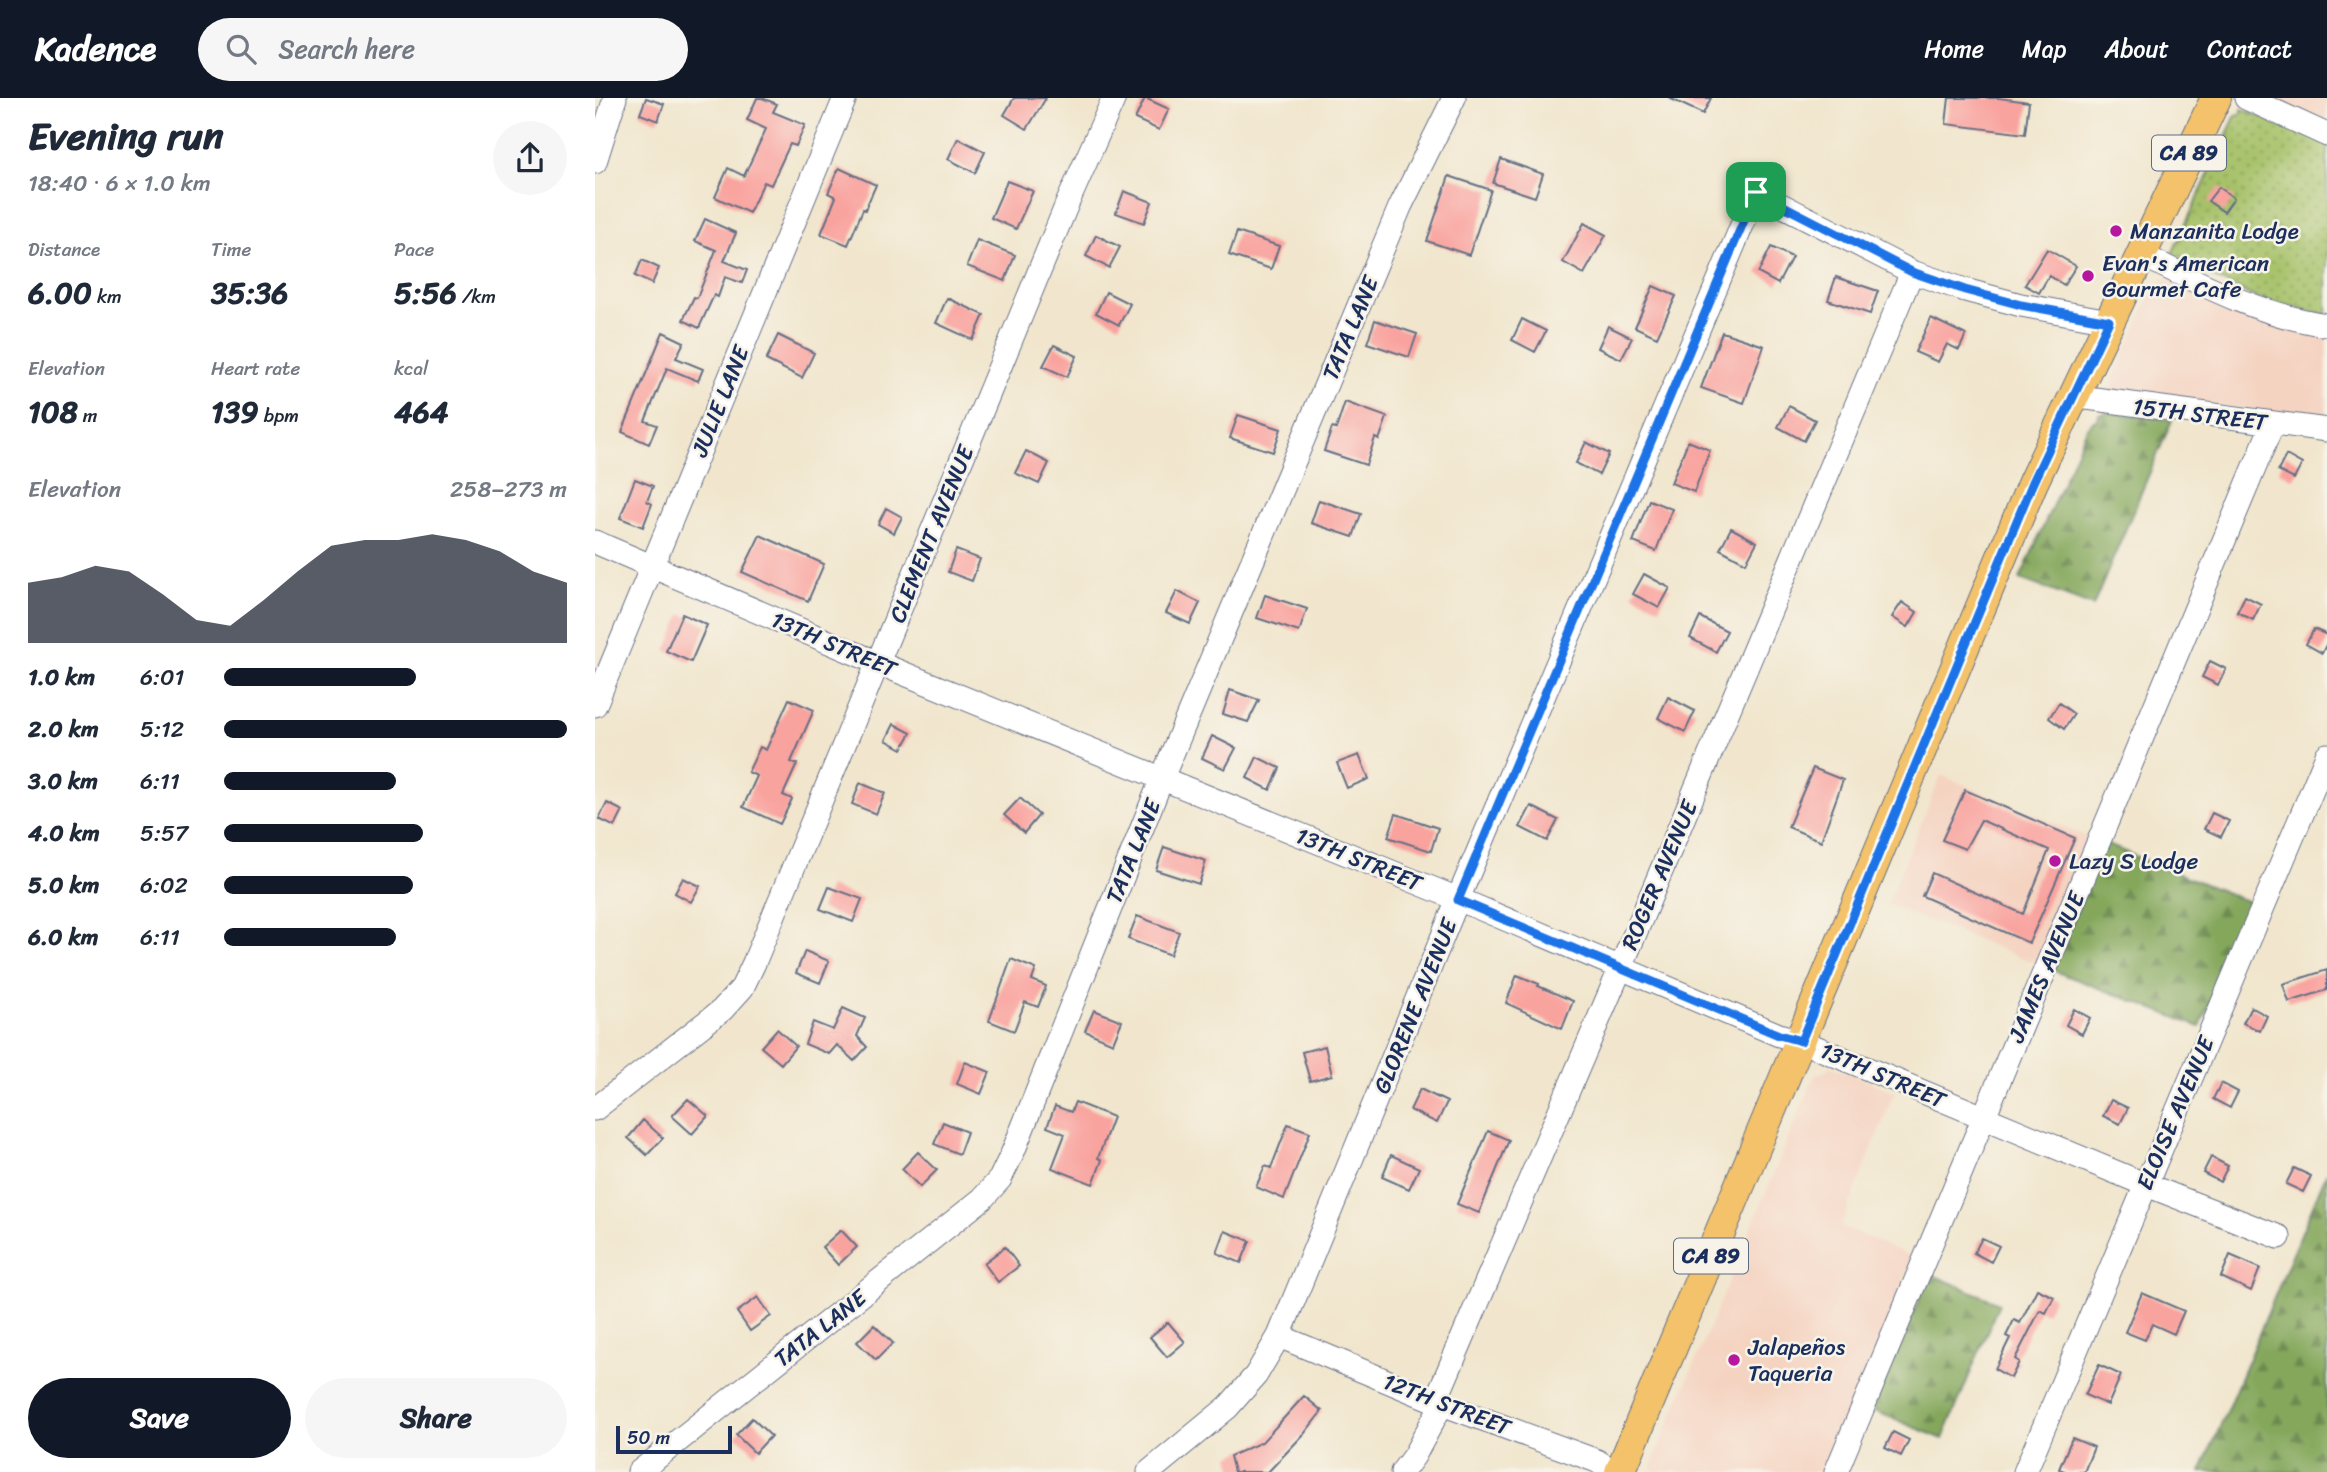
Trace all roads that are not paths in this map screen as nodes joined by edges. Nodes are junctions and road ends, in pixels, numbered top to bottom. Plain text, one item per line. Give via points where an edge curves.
1 (615, 98) edge
2 (845, 98) edge
3 (1114, 98) edge
4 (1454, 98) edge
5 (2216, 98) edge
6 (2246, 98) edge
7 (2327, 135) edge
8 (595, 162) edge
9 (2140, 254) junction
10 (1912, 272) junction
11 (2109, 321) junction
12 (2327, 325) edge
13 (2072, 396) junction
14 (2273, 423) junction
15 (2327, 430) edge
16 (595, 542) edge
17 (651, 568) junction
18 (878, 663) junction
19 (595, 705) edge
20 (2327, 755) edge
21 (1162, 778) junction
22 (1458, 900) junction
23 (1621, 967) junction
24 (1801, 1041) junction
25 (595, 1109) edge
26 (1984, 1117) junction
27 (2144, 1184) junction
28 (2279, 1237) dead end
29 (1279, 1336) junction
30 (1442, 1404) junction
31 (639, 1472) edge
32 (1149, 1472) edge
33 (1402, 1472) edge
34 (1614, 1472) edge
35 (1620, 1472) edge
36 (1836, 1472) edge
37 (2025, 1472) edge

1 - 8 street
2 - 17 street, JULIE LANE
3 - 18 street, CLEMENT AVENUE
4 - 21 street, TATA LANE via 1400,208
5 - 9 main road, CA 89
6 - 7 street
9 - 11 main road, CA 89
9 - 12 street via 2252,306
10 - 11 street via 2021,305
10 - 22 street, GLORENE AVENUE via 1756,192
10 - 23 street, ROGER AVENUE
11 - 13 main road, CA 89
13 - 14 street, 15TH STREET
13 - 24 main road, CA 89
14 - 15 street, 15TH STREET
14 - 26 street, JAMES AVENUE
16 - 17 street, 13TH STREET
17 - 18 street, 13TH STREET
17 - 19 street, JULIE LANE
18 - 21 street, 13TH STREET
18 - 25 street, CLEMENT AVENUE via 742,988 722,1010
20 - 27 street, ELOISE AVENUE
21 - 22 street, 13TH STREET
21 - 31 street, TATA LANE via 1000,1179 982,1199
22 - 23 street, 13TH STREET
22 - 29 street, GLORENE AVENUE
23 - 24 street, 13TH STREET
23 - 30 street, ROGER AVENUE via 1439,1393
24 - 26 street, 13TH STREET
24 - 35 main road, CA 89
26 - 27 street, 13TH STREET
26 - 36 street, JAMES AVENUE
27 - 28 street, 13TH STREET
27 - 37 street, ELOISE AVENUE
29 - 30 street, 12TH STREET
29 - 32 street, GLORENE AVENUE via 1257,1375 1228,1407
30 - 33 street, ROGER AVENUE
30 - 34 street, 12TH STREET via 1597,1461

